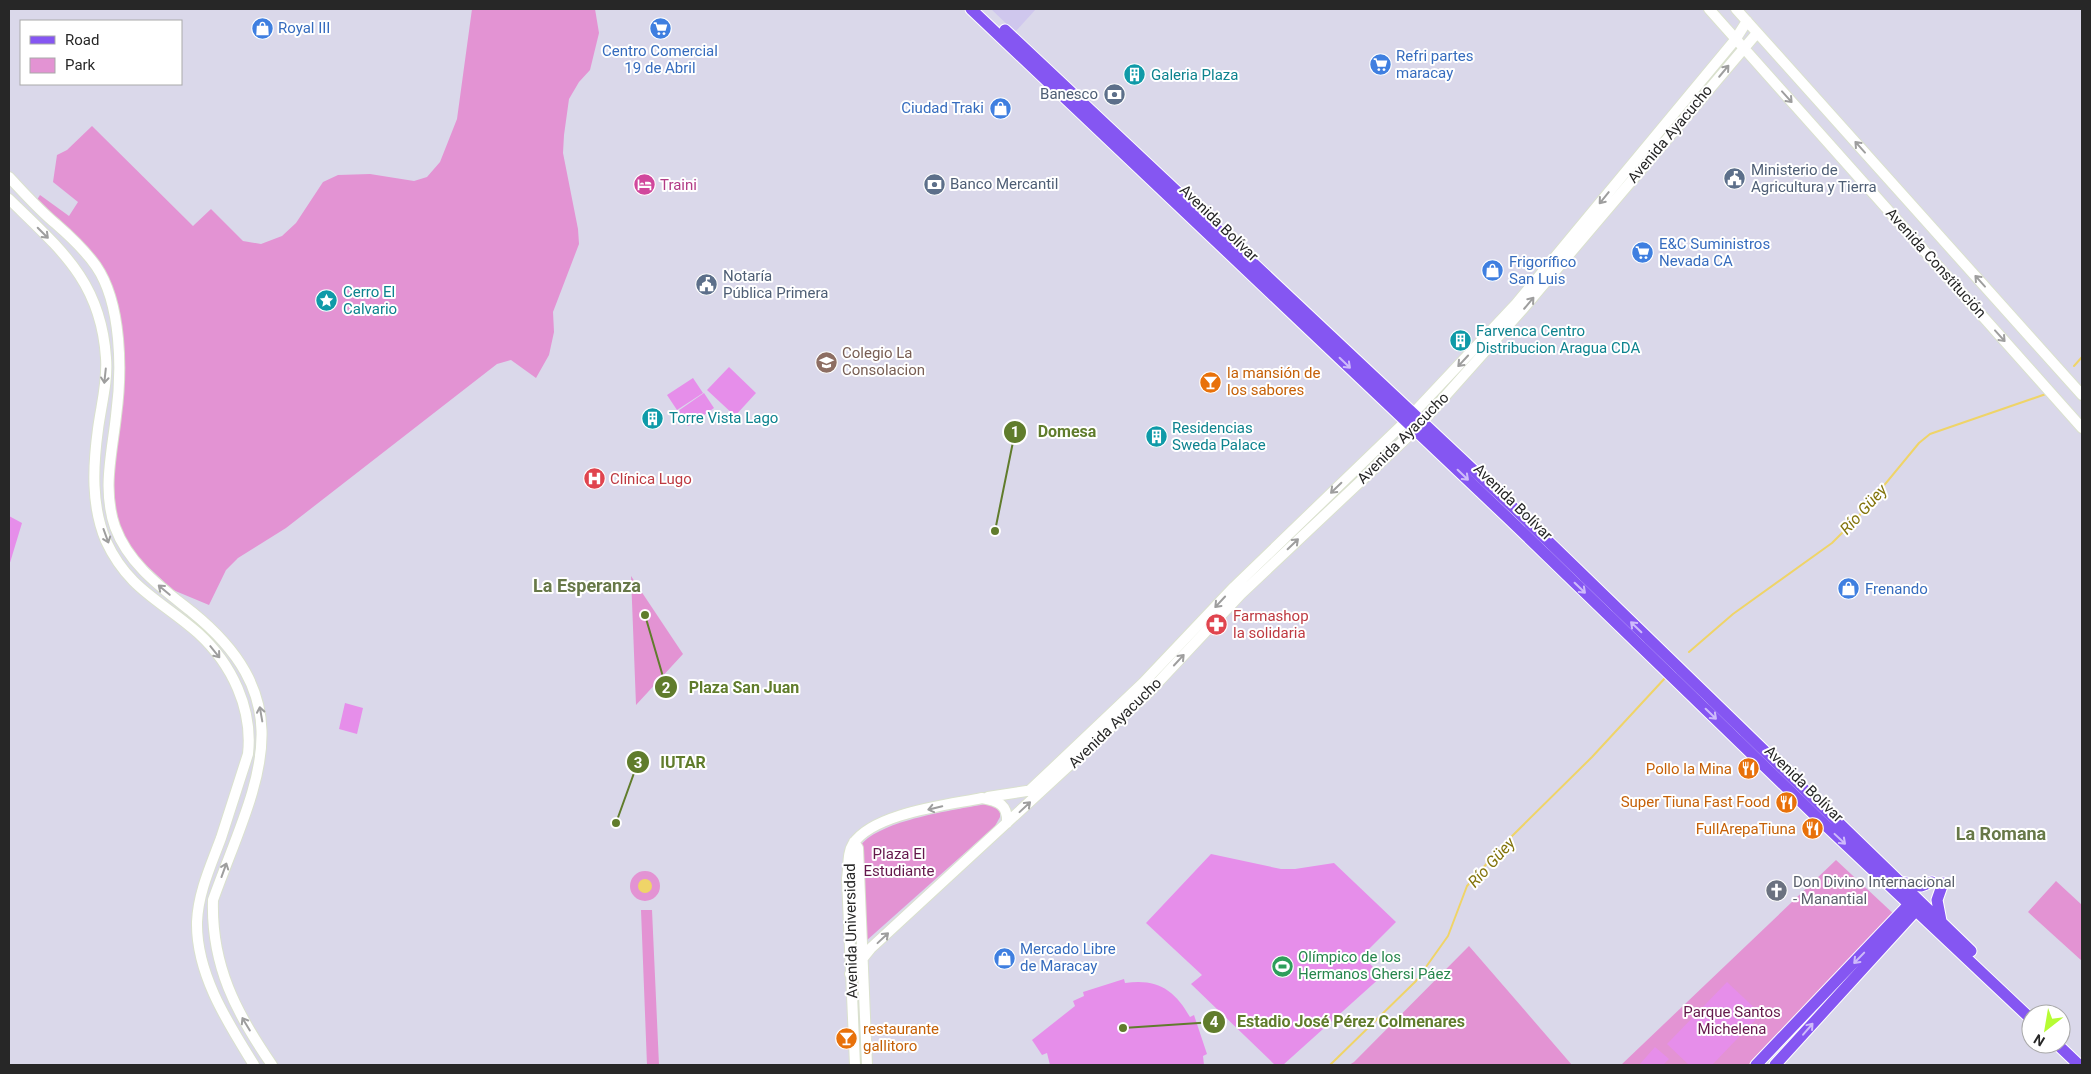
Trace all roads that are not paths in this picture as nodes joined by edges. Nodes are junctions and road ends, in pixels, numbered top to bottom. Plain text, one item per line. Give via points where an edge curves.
1 (971, 9) edge
2 (982, 9) edge
3 (1709, 9) edge
4 (1736, 9) edge
5 (1747, 21) junction
6 (1757, 32) junction
7 (1739, 44) junction
8 (9, 177) edge
9 (9, 199) edge
10 (2082, 395) edge
11 (1410, 417) junction
12 (1419, 426) junction
13 (2082, 428) edge
14 (1680, 676) junction
15 (1028, 790) junction
16 (1043, 790) junction
17 (982, 798) junction
18 (1007, 823) junction
19 (854, 842) junction
20 (1900, 882) junction
21 (1898, 894) junction
22 (1916, 904) junction
23 (1937, 925) junction
24 (1896, 926) junction
25 (863, 958) junction
26 (850, 974) junction
27 (2025, 1004) edge
28 (2021, 1009) edge
29 (2071, 1048) edge
30 (2067, 1054) edge
31 (2082, 1059) edge
32 (254, 1065) edge
33 (272, 1065) edge
34 (855, 1065) edge
35 (867, 1065) edge
36 (1756, 1065) edge
37 (1775, 1065) edge
38 (2079, 1065) edge

1 -> 11 main road, Avenida Bolívar
2 - 11 main road, Avenida Bolívar
3 - 7 street, Avenida Constitución
4 - 5 street, Avenida Constitución
5 - 6 street, Avenida Constitución
5 - 7 street
6 - 7 street
10 -> 6 street, Avenida Constitución
7 -> 11 street, Avenida Ayacucho via 1516,304
12 -> 7 street, Avenida Ayacucho via 1522,310
7 -> 13 street, Avenida Constitución
33 -> 8 street via 228,990 219,966 212,920 213,900 260,769 263,730 257,696 226,643 146,575 127,551 115,528 108,499 109,464 120,373 112,303 97,268 82,249
9 -> 32 street via 71,261 96,305 107,360 94,479 96,508 106,540 120,566 144,593 198,634 217,653 233,678 247,714 248,754 201,894 197,922 201,958 213,991 231,1029
11 - 12 main road, Avenida Bolívar
11 -> 15 street, Avenida Ayacucho via 1234,587 1143,683
12 - 14 main road, Avenida Bolívar
16 -> 12 street, Avenida Ayacucho via 1151,690 1241,594
14 - 20 main road, Avenida Bolívar
14 -> 21 main road, Avenida Bolívar
15 - 16 street
15 - 17 street
18 -> 16 street, Avenida Ayacucho
17 - 18 street via 996,800 1003,805 1008,814
17 -> 19 street via 882,822
25 -> 18 street, Avenida Ayacucho
19 - 25 street, Avenida Universidad via 858,848
19 - 26 street, Avenida Universidad via 847,878
20 - 22 main road, Avenida Bolívar
20 - 23 main road via 1921,886 1938,883
21 - 22 main road, Avenida Bolívar
21 - 24 main road
22 - 23 main road, Avenida Bolívar
22 - 24 main road
23 - 24 main road
23 - 27 main road, Avenida Bolívar
23 - 28 main road, Avenida Bolívar
24 -> 36 main road
37 -> 24 main road
25 - 26 street, Avenida Ayacucho
25 - 35 street, Avenida Universidad
26 - 34 street, Avenida Universidad
29 - 31 main road
30 - 38 main road

